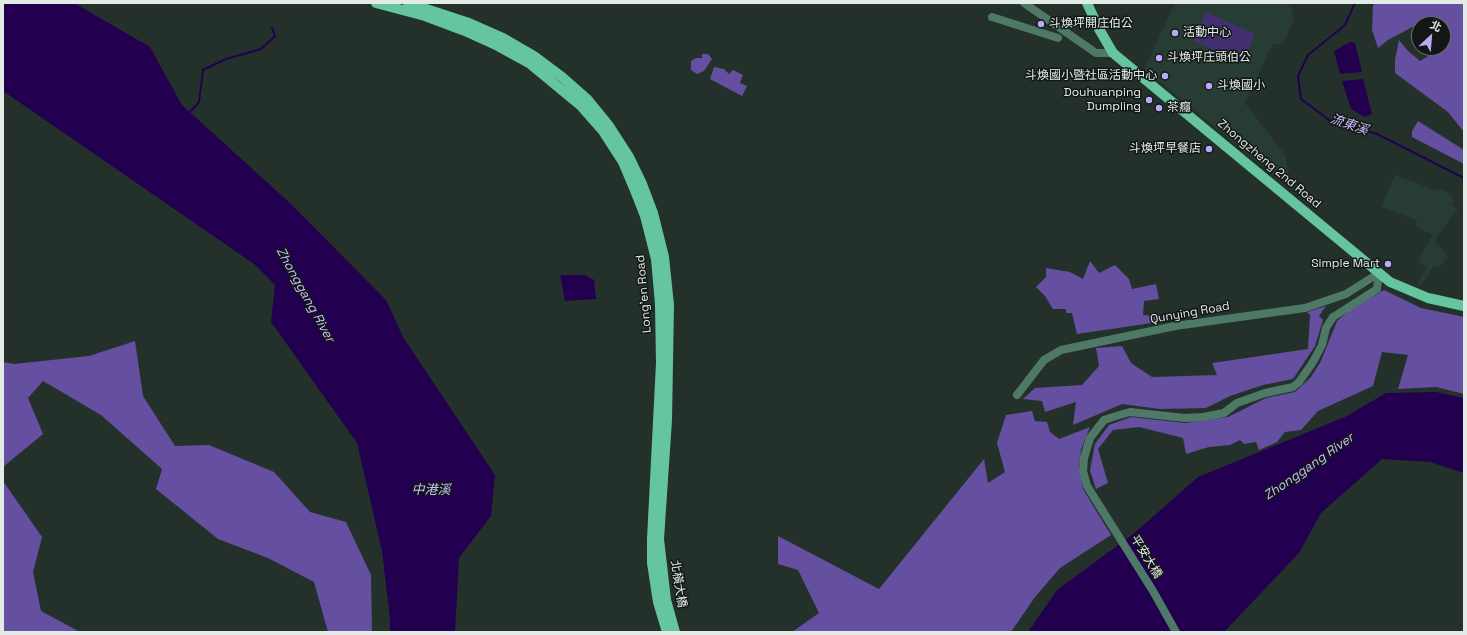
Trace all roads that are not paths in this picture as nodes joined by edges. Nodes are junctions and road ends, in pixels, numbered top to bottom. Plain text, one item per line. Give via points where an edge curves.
1 (376, 3) edge
2 (408, 3) edge
3 (1024, 3) edge
4 (1087, 3) edge
5 (992, 17) dead end
6 (1058, 38) dead end
7 (1113, 52) junction
8 (1379, 273) junction
9 (665, 304) junction
10 (1464, 306) edge
11 (1017, 395) dead end
12 (656, 539) junction
13 (667, 632) edge
14 (675, 632) edge
15 (1176, 632) edge

1 - 9 main road, Long'en Road via 425,16 498,46 529,63 581,106 603,131 634,188 645,216
2 - 9 main road, Long'en Road via 469,23 503,38 534,56 587,99 629,157 648,198 664,257
3 - 7 street via 1096,53
4 - 7 main road, Zhongzheng 2nd Road
5 - 6 street
7 - 8 main road, Zhongzheng 2nd Road
8 - 10 main road, Zhongzheng 2nd Road via 1390,282 1428,298
8 - 11 street, Qunying Road via 1346,294 1306,308 1175,326 1061,350 1044,360
8 - 15 street, 平安大橋 via 1377,289 1333,317 1313,362 1293,388 1265,393 1237,403 1224,413 1204,417 1185,418 1130,412 1104,420 1090,438 1083,471 1087,486
9 - 12 main road, Long'en Road
12 - 13 main road, 北橫大橋 via 652,563 658,602
12 - 14 main road, 北橫大橋 via 666,600

